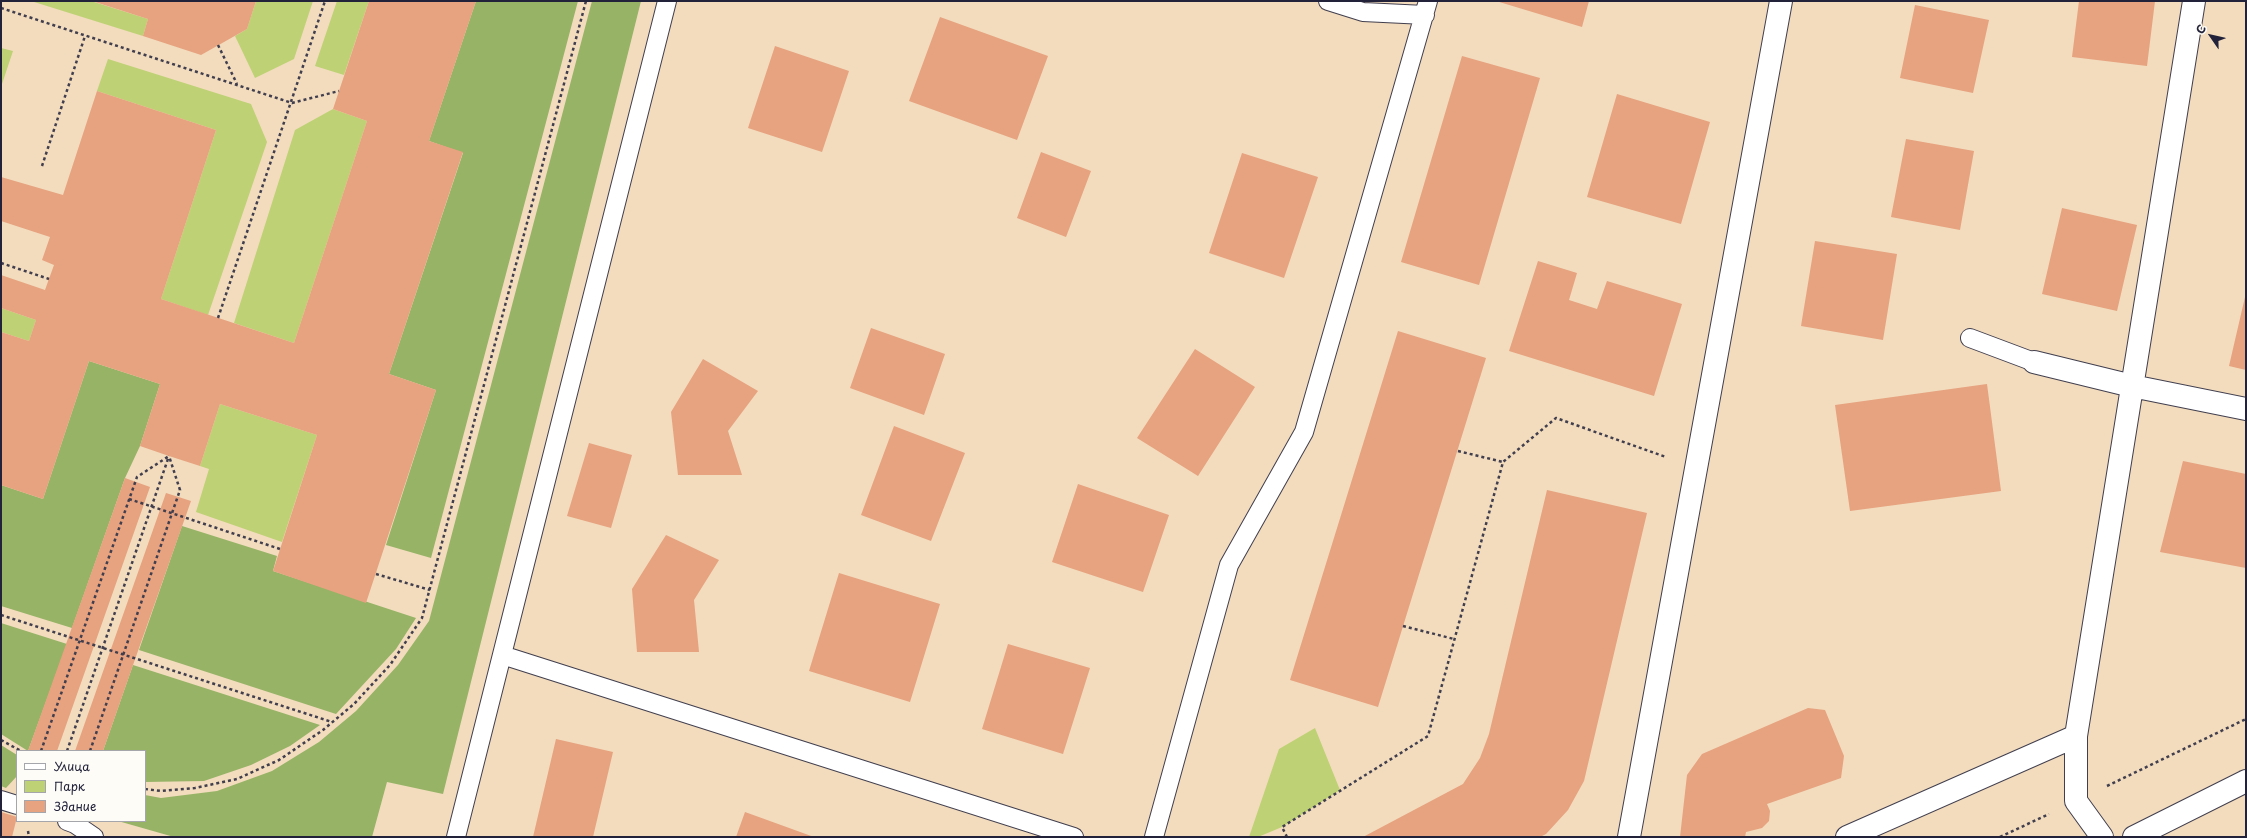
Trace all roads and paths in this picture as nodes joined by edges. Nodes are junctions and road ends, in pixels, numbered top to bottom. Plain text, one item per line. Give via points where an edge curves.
1 (325, 1) edge
2 (586, 1) edge
3 (668, 1) edge
4 (1328, 1) edge
5 (1781, 1) edge
6 (2194, 1) edge
7 (1, 8) edge
8 (1427, 8) edge
9 (85, 36) junction
10 (218, 45) dead end
11 (237, 85) junction
12 (339, 91) dead end
13 (292, 103) junction
14 (42, 166) dead end
15 (1, 263) edge
16 (49, 280) dead end
17 (218, 318) dead end
18 (1970, 338) dead end
19 (2034, 362) joint
20 (2132, 386) junction
21 (2246, 409) edge
22 (1458, 451) dead end
23 (169, 456) junction
24 (1503, 462) junction
25 (1696, 468) junction
26 (129, 499) junction
27 (152, 506) junction
28 (172, 513) junction
29 (280, 549) dead end
30 (376, 574) dead end
31 (430, 590) junction
32 (1, 615) edge
33 (1404, 626) dead end
34 (1454, 639) junction
35 (80, 641) junction
36 (103, 648) junction
37 (123, 655) junction
38 (502, 655) junction
39 (2246, 720) edge
40 (332, 722) junction
41 (2076, 736) junction
42 (1, 740) edge
43 (19, 750) edge
44 (41, 750) edge
45 (67, 750) edge
46 (90, 750) edge
47 (2246, 781) edge
48 (146, 789) edge
49 (1, 800) edge
50 (2076, 800) junction
51 (16, 805) edge
52 (70, 822) edge
53 (94, 837) edge
54 (456, 837) edge
55 (1074, 837) edge
56 (1154, 837) edge
57 (1287, 837) edge
58 (1628, 837) edge
59 (1847, 837) edge
60 (2000, 837) edge
61 (2102, 837) edge
62 (2134, 837) edge

1 - 13 path
2 - 31 path
3 - 38 lane
4 - 8 lane via 1363,12
5 - 25 street
6 - 20 street
7 - 9 path
8 - 56 lane via 1304,432 1229,565
9 - 11 path
9 - 14 path
10 - 11 path
11 - 13 path
12 - 13 path
13 - 17 path
15 - 16 path
18 - 19 lane
19 - 20 street
20 - 21 street
20 - 41 street
22 - 24 path
23 - 26 path via 137,477
23 - 27 path
23 - 28 path via 180,490
24 - 25 path via 1556,418
24 - 34 path
25 - 58 street
26 - 27 path
26 - 35 path
27 - 28 path
27 - 36 path
28 - 29 path
28 - 37 path
30 - 31 path
31 - 40 path via 422,618 390,664 354,704
32 - 35 path
33 - 34 path
34 - 57 path via 1428,736 1282,827
35 - 36 path
35 - 44 path
36 - 37 path
36 - 45 path
37 - 40 path
37 - 46 path
38 - 54 lane
38 - 55 lane
39 - 50 path
40 - 48 path via 278,760 237,779 195,788 160,791
41 - 50 street
41 - 59 street
42 - 43 path
47 - 62 street
49 - 51 lane
50 - 60 path
50 - 61 street
52 - 53 lane

